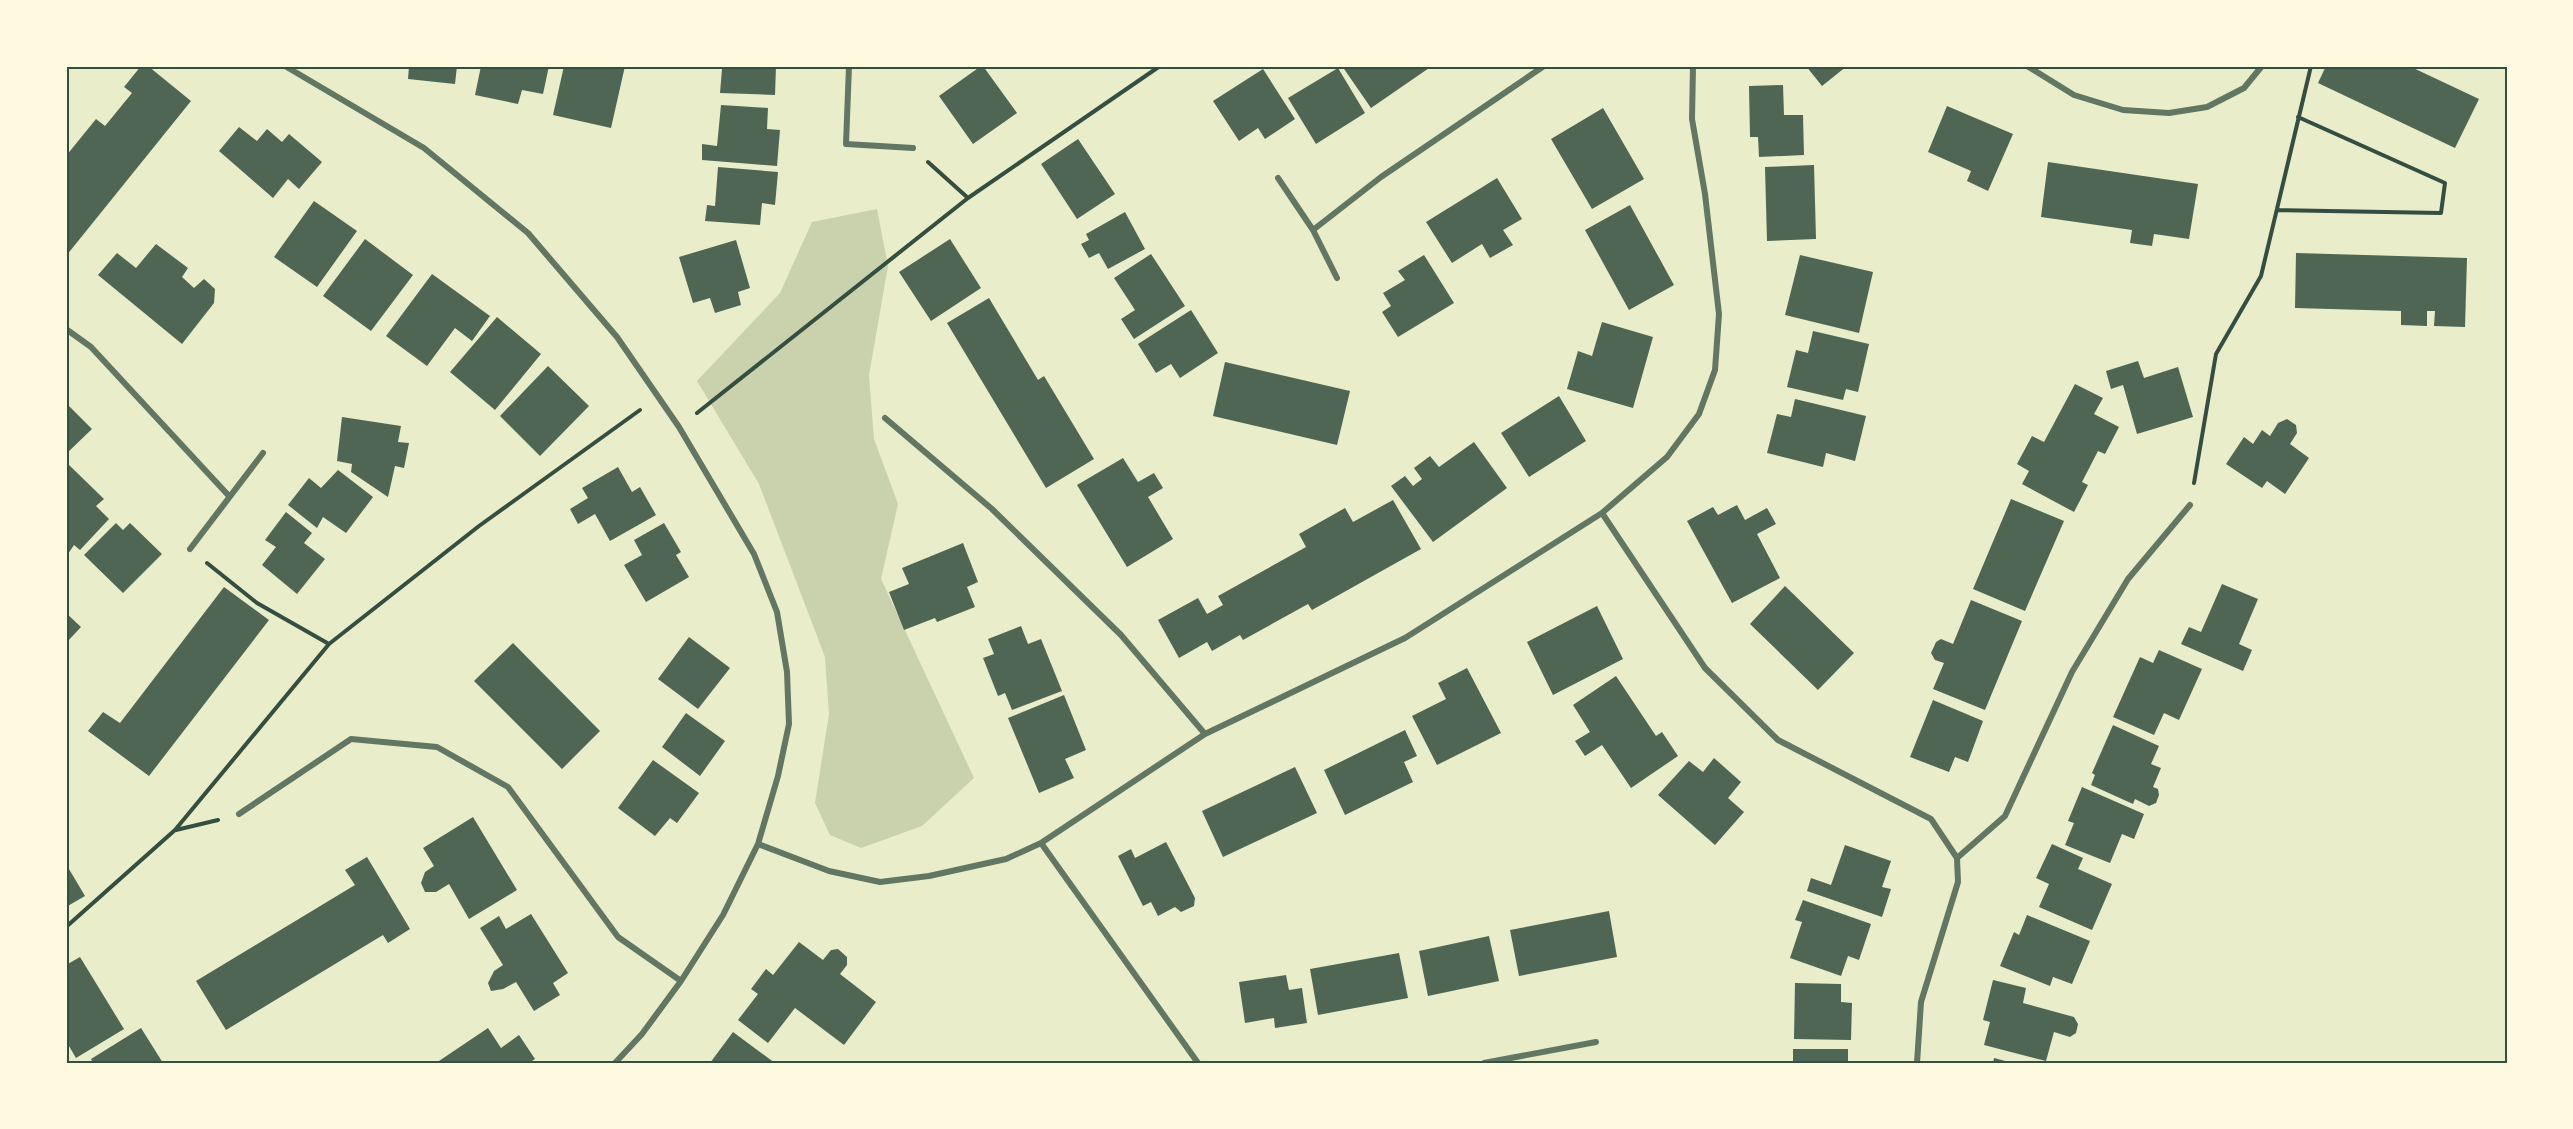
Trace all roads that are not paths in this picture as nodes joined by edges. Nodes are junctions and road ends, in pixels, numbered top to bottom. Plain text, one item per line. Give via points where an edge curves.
1 (285, 66) edge
2 (849, 66) edge
3 (1544, 66) edge
4 (1693, 66) edge
5 (2027, 66) edge
6 (2262, 66) edge
7 (912, 148) road end
8 (1278, 178) dead end
9 (1313, 230) junction
10 (1337, 278) dead end
11 (66, 329) edge
12 (885, 418) dead end
13 (263, 453) dead end
14 (229, 496) junction
15 (2190, 505) road end
16 (1602, 513) junction
17 (190, 549) road end
18 (1205, 734) junction
19 (239, 814) road end
20 (1041, 843) junction
21 (758, 844) junction
22 (1957, 858) junction
23 (681, 981) junction
24 (1596, 1042) dead end
25 (615, 1063) edge
26 (1198, 1063) edge
27 (1484, 1063) edge
28 (1917, 1063) edge

1 - 21 street via 424,148 528,232 616,337 679,428 754,554 777,612 787,672 789,724
2 - 7 street via 846,144
3 - 9 street via 1381,177
4 - 16 street via 1692,119 1719,314 1715,370 1699,414 1667,457
5 - 6 street via 2074,95 2122,110 2169,113 2207,107 2244,88
8 - 9 street
9 - 10 street
11 - 14 street via 91,347
12 - 18 street via 992,509 1121,635
13 - 14 street
14 - 17 street
15 - 22 street via 2128,579 2072,672 2005,816
16 - 18 street via 1405,638
16 - 22 street via 1705,668 1778,740 1931,819
18 - 20 street
19 - 23 street via 351,739 437,747 508,787 618,937
20 - 21 street via 1006,859 880,882 829,871
20 - 26 street
21 - 23 street via 723,915
22 - 28 street via 1958,882 1921,1002
23 - 25 street
24 - 27 street

